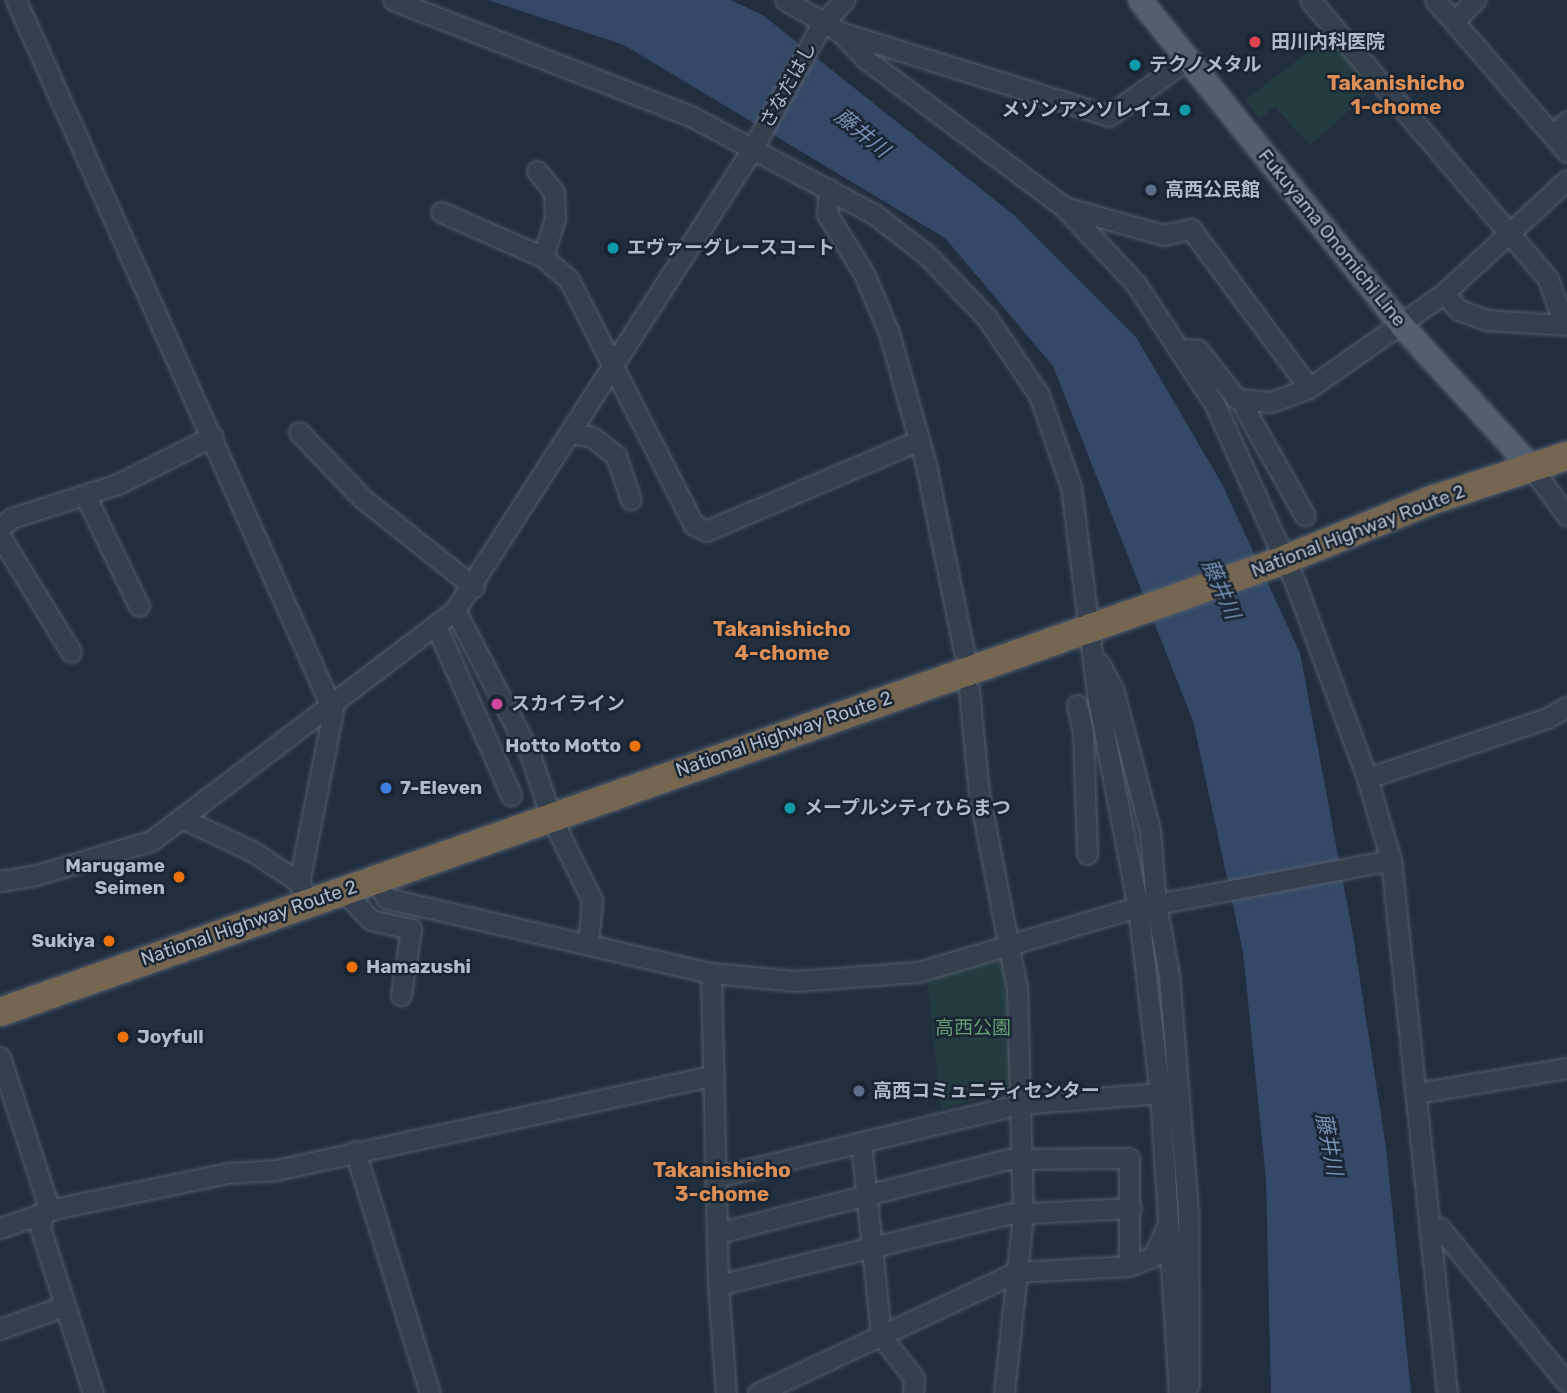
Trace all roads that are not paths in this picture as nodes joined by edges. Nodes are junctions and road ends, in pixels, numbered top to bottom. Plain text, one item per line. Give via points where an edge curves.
1 (16, 0) edge
2 (393, 0) edge
3 (785, 0) edge
4 (844, 0) edge
5 (1140, 0) edge
6 (1310, 0) edge
7 (1435, 0) edge
8 (1475, 0) edge
9 (1454, 21) junction
10 (827, 29) junction
11 (1187, 60) junction
12 (1567, 121) edge
13 (1553, 135) junction
14 (755, 145) junction
15 (1567, 152) edge
16 (537, 171) dead end
17 (1567, 180) edge
18 (829, 189) junction
19 (441, 212) dead end
20 (1082, 218) junction
21 (1508, 234) junction
22 (543, 257) junction
23 (1444, 293) junction
24 (1566, 324) edge
25 (1402, 326) junction
26 (1181, 349) junction
27 (614, 361) junction
28 (1309, 388) junction
29 (1248, 400) junction
30 (299, 432) dead end
31 (570, 432) junction
32 (213, 436) junction
33 (917, 441) junction
34 (1567, 456) edge
35 (1532, 468) junction
36 (86, 497) junction
37 (631, 500) dead end
38 (1305, 516) dead end
39 (1567, 516) edge
40 (0, 528) edge
41 (0, 536) edge
42 (1284, 560) junction
43 (474, 587) junction
44 (139, 606) dead end
45 (455, 610) junction
46 (437, 628) junction
47 (1096, 634) junction
48 (964, 651) dead end
49 (71, 652) dead end
50 (969, 691) dead end
51 (329, 704) junction
52 (1077, 705) dead end
53 (1567, 707) edge
54 (1103, 724) junction
55 (1083, 732) junction
56 (1367, 778) junction
57 (511, 795) dead end
58 (181, 817) junction
59 (551, 817) junction
60 (1087, 854) dead end
61 (1391, 860) junction
62 (376, 878) junction
63 (0, 881) edge
64 (342, 890) junction
65 (303, 892) junction
66 (1147, 905) junction
67 (588, 945) junction
68 (1010, 947) junction
69 (711, 973) junction
70 (401, 995) dead end
71 (0, 1012) edge
72 (0, 1057) edge
73 (1567, 1068) edge
74 (714, 1075) junction
75 (1160, 1093) junction
76 (1416, 1093) junction
77 (1020, 1104) junction
78 (861, 1142) junction
79 (355, 1151) junction
80 (1021, 1159) junction
81 (716, 1177) junction
82 (866, 1197) junction
83 (1131, 1209) junction
84 (1188, 1212) junction
85 (44, 1213) junction
86 (1023, 1214) junction
87 (1169, 1223) junction
88 (1431, 1227) junction
89 (0, 1228) edge
90 (718, 1233) junction
91 (870, 1246) junction
92 (1129, 1266) junction
93 (1017, 1272) junction
94 (718, 1285) junction
95 (64, 1306) junction
96 (0, 1329) edge
97 (881, 1336) junction
98 (1567, 1383) edge
99 (93, 1393) edge
100 (430, 1393) edge
101 (726, 1393) edge
102 (758, 1393) edge
103 (913, 1393) edge
104 (1004, 1393) edge
105 (1179, 1393) edge
106 (1189, 1393) edge
107 (1447, 1393) edge

1 - 32 street
2 - 14 street
3 - 10 street
4 - 10 street, さなだはし
5 - 11 main road, Fukuyama Onomichi Line
6 - 21 street
7 - 9 street
8 - 9 street
9 - 13 street
10 - 11 street via 1109,116
10 - 14 street, さなだはし
10 - 20 street
11 - 25 main road, Fukuyama Onomichi Line
12 - 13 street
13 - 15 street
14 - 18 street
14 - 27 street, さなだはし
16 - 22 street via 554,192 555,218
17 - 21 street
18 - 33 street via 827,214 864,274 884,321
18 - 47 street via 874,214 929,257 987,318 1040,396 1071,487
19 - 22 street
20 - 26 street
20 - 28 street via 1164,235 1191,229
21 - 23 street
21 - 24 street via 1548,279
22 - 27 street via 569,280
23 - 24 street via 1459,310 1487,320
23 - 25 street
25 - 28 street
25 - 35 main road, Fukuyama Onomichi Line
26 - 29 street via 1198,350 1237,399
26 - 42 street via 1214,403
27 - 31 street, さなだはし
27 - 33 street via 694,525 706,531
28 - 29 street via 1271,402
29 - 38 street via 1246,411
30 - 43 street via 362,498
31 - 37 street via 592,437 615,456
31 - 43 street, さなだはし
32 - 36 street
32 - 51 street
33 - 48 street via 926,465
34 - 35 highway, National Highway Route 2
35 - 39 street
35 - 42 highway, National Highway Route 2 via 1432,500
36 - 40 street via 12,519
36 - 44 street
41 - 49 street
42 - 47 highway, National Highway Route 2
42 - 56 street
43 - 45 street, さなだはし
45 - 46 street, さなだはし
45 - 59 street via 530,754
46 - 51 street, さなだはし
46 - 57 street
47 - 54 street
47 - 59 highway, National Highway Route 2
47 - 66 street via 1150,830
50 - 68 street via 979,793
51 - 58 street, さなだはし
51 - 65 street via 333,711
52 - 55 street
53 - 56 street via 1547,718
54 - 55 street
54 - 66 street
55 - 60 street
56 - 61 street
58 - 63 street, さなだはし via 151,841
58 - 65 street via 252,851
59 - 62 highway, National Highway Route 2
59 - 67 street via 592,900
61 - 66 street
61 - 76 street
62 - 64 highway, National Highway Route 2
62 - 67 street via 386,898
64 - 65 highway, National Highway Route 2
64 - 70 street via 371,920 411,929
65 - 71 highway, National Highway Route 2
66 - 68 street
66 - 75 street
66 - 84 street via 1169,975
67 - 69 street
68 - 69 street via 918,972 796,981
68 - 77 street via 1017,988
69 - 74 street
72 - 85 street via 47,1202
73 - 76 street
74 - 79 street
74 - 81 street
75 - 77 street
75 - 87 street
76 - 88 street
77 - 78 street
77 - 80 street
78 - 81 street
78 - 82 street
79 - 85 street
79 - 100 street
80 - 82 street
80 - 83 street via 1129,1158
80 - 86 street
81 - 90 street
82 - 90 street
82 - 91 street
83 - 86 street
83 - 92 street
84 - 87 street
84 - 106 street
85 - 89 street
85 - 95 street via 40,1227
86 - 91 street via 1008,1213
86 - 93 street
87 - 92 street via 1153,1257
87 - 105 street
88 - 98 street via 1440,1228
88 - 107 street
90 - 94 street
91 - 94 street
91 - 97 street
92 - 93 street
93 - 97 street
93 - 104 street
94 - 101 street
95 - 96 street
95 - 99 street
97 - 102 street
97 - 103 street via 914,1378

